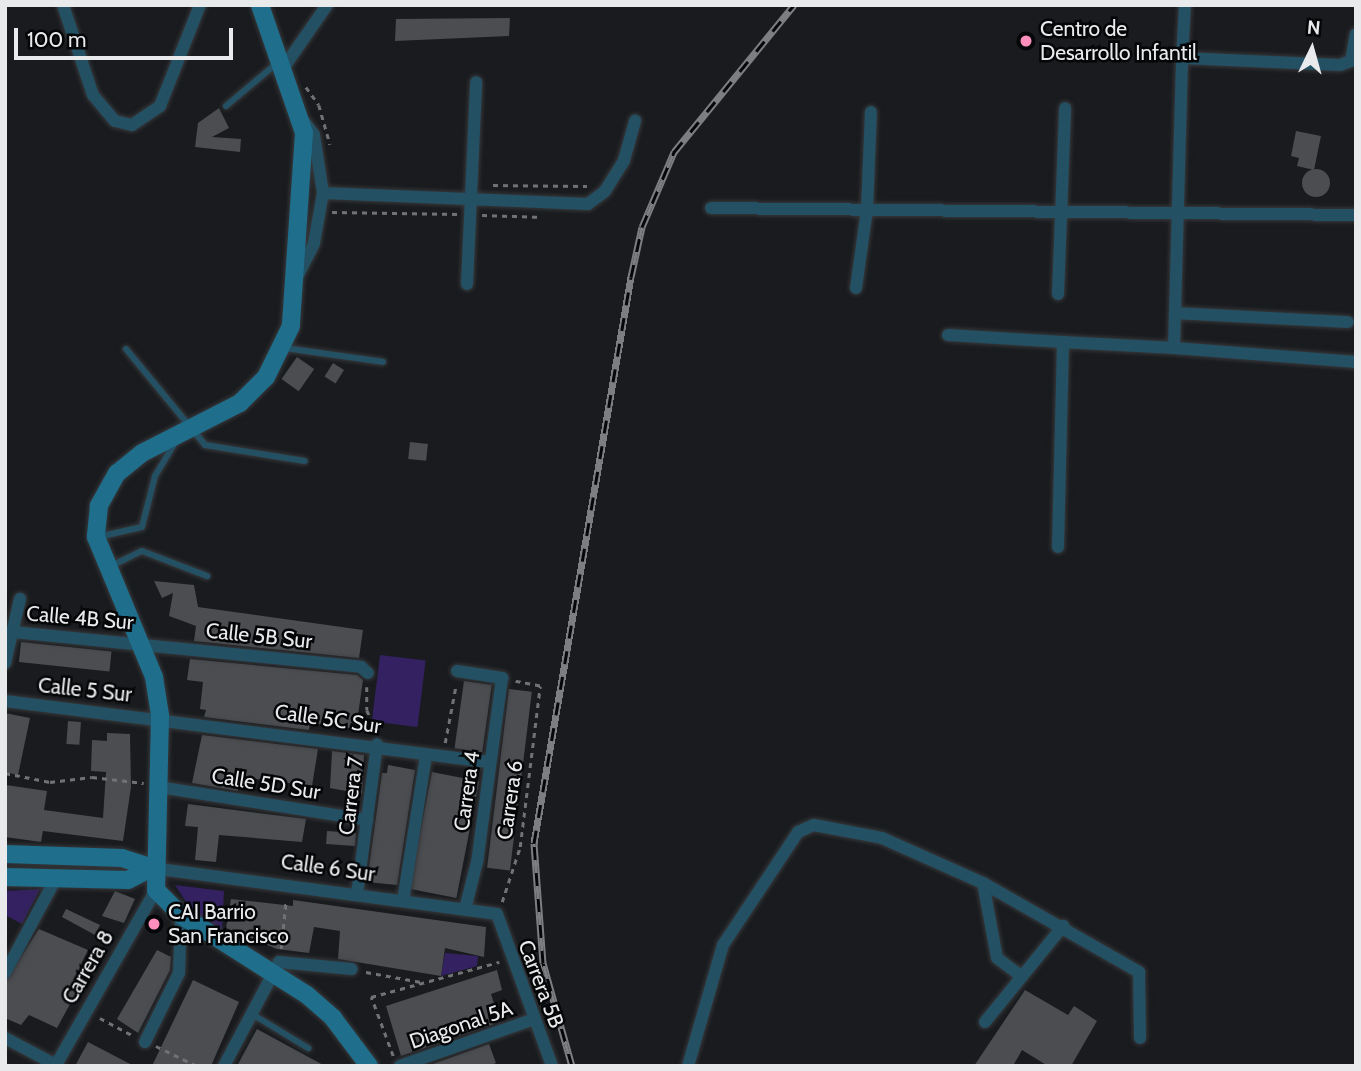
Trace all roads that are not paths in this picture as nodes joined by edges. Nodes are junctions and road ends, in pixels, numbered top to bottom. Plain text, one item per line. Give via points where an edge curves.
1 (63, 5) edge
2 (200, 5) edge
3 (260, 5) edge
4 (327, 5) edge
5 (1185, 5) edge
6 (1356, 34) edge
7 (1182, 58) junction
8 (280, 66) junction
9 (476, 82) dead end
10 (226, 106) dead end
11 (1065, 108) dead end
12 (872, 112) dead end
13 (300, 115) junction
14 (635, 121) dead end
15 (470, 192) junction
16 (323, 193) junction
17 (711, 208) dead end
18 (867, 210) junction
19 (1062, 212) junction
20 (1178, 214) junction
21 (1356, 215) edge
22 (298, 275) junction
23 (467, 284) dead end
24 (856, 288) dead end
25 (1058, 295) dead end
26 (1175, 313) junction
27 (1348, 321) dead end
28 (948, 335) dead end
29 (1063, 342) junction
30 (284, 348) junction
31 (1174, 348) junction
32 (126, 349) dead end
33 (383, 362) dead end
34 (1356, 362) edge
35 (188, 431) junction
36 (305, 461) dead end
37 (96, 537) junction
38 (1058, 547) dead end
39 (106, 568) junction
40 (207, 576) dead end
41 (20, 599) dead end
42 (13, 632) junction
43 (144, 643) junction
44 (5, 663) edge
45 (457, 671) road end
46 (368, 673) road end
47 (5, 701) edge
48 (160, 716) junction
49 (377, 744) junction
50 (426, 755) junction
51 (490, 762) junction
52 (159, 787) junction
53 (367, 820) junction
54 (5, 854) edge
55 (152, 868) junction
56 (5, 877) edge
57 (55, 880) junction
58 (983, 883) junction
59 (156, 890) junction
60 (357, 894) junction
61 (403, 901) junction
62 (465, 909) junction
63 (180, 915) junction
64 (496, 915) joint
65 (1063, 926) junction
66 (275, 969) junction
67 (352, 969) road end
68 (5, 973) edge
69 (1021, 976) junction
70 (252, 1014) junction
71 (534, 1019) junction
72 (985, 1022) dead end
73 (5, 1038) edge
74 (1140, 1038) dead end
75 (145, 1042) dead end
76 (308, 1048) dead end
77 (57, 1065) edge
78 (402, 1065) edge
79 (224, 1066) edge
80 (369, 1066) edge
81 (552, 1066) edge
82 (688, 1066) edge

1 - 2 street via 93,94 115,121 132,125 160,106
3 - 8 main road
4 - 8 street
5 - 7 street
6 - 7 street via 1351,61 1340,65
7 - 20 street
8 - 10 lane
8 - 13 main road
9 - 15 street
11 - 19 street
12 - 18 street
13 - 16 street via 314,135
13 - 22 main road via 306,149
14 - 15 street via 624,160 607,187 588,204
15 - 16 street
15 - 23 street
16 - 22 street via 314,243
17 - 18 street
18 - 19 street
18 - 24 street
19 - 20 street
19 - 25 street
20 - 21 street
20 - 26 street
22 - 30 main road
26 - 27 street
26 - 31 street
28 - 29 street
29 - 31 street
29 - 38 street
30 - 33 lane
30 - 35 main road via 267,377 240,403
31 - 34 street
32 - 35 lane
35 - 36 lane via 205,445
35 - 37 main road via 117,473 99,506
35 - 37 lane via 155,476 142,527
37 - 39 main road
39 - 40 lane via 142,551
39 - 43 main road
41 - 42 street
42 - 43 street, Calle 4B Sur
42 - 44 street
43 - 46 street, Calle 5B Sur via 361,667
43 - 48 main road
45 - 51 street, Carrera 4 via 502,678
47 - 48 street, Calle 5 Sur
48 - 49 street, Calle 5C Sur
48 - 52 main road
49 - 50 street, Calle 5C Sur
49 - 53 street, Carrera 7
50 - 51 street, Calle 5C Sur
50 - 61 street
51 - 62 street, Carrera 4
52 - 53 street, Calle 5D Sur
52 - 55 main road
53 - 60 street, Carrera 7
54 - 55 main road, Calle 6 Sur via 122,858
55 - 57 main road, Calle 6 Sur via 128,880
55 - 59 main road
55 - 60 street, Calle 6 Sur
56 - 57 main road, Calle 6 Sur
57 - 68 street
58 - 65 street
58 - 69 street via 998,958
58 - 82 street via 882,838 837,825 814,825 798,832 723,946
59 - 63 main road
59 - 77 street, Carrera 8
60 - 61 street, Calle 6 Sur
61 - 62 street, Calle 6 Sur
62 - 64 street, Calle 6 Sur
63 - 66 main road
63 - 75 street via 179,973
64 - 71 street, Carrera 5B
65 - 69 street
65 - 74 street via 1139,972
66 - 67 street
66 - 70 street
66 - 80 main road via 333,1018
69 - 72 street
70 - 76 lane
70 - 79 street
71 - 78 street, Diagonal 5A
71 - 81 street, Carrera 5B
73 - 77 street

